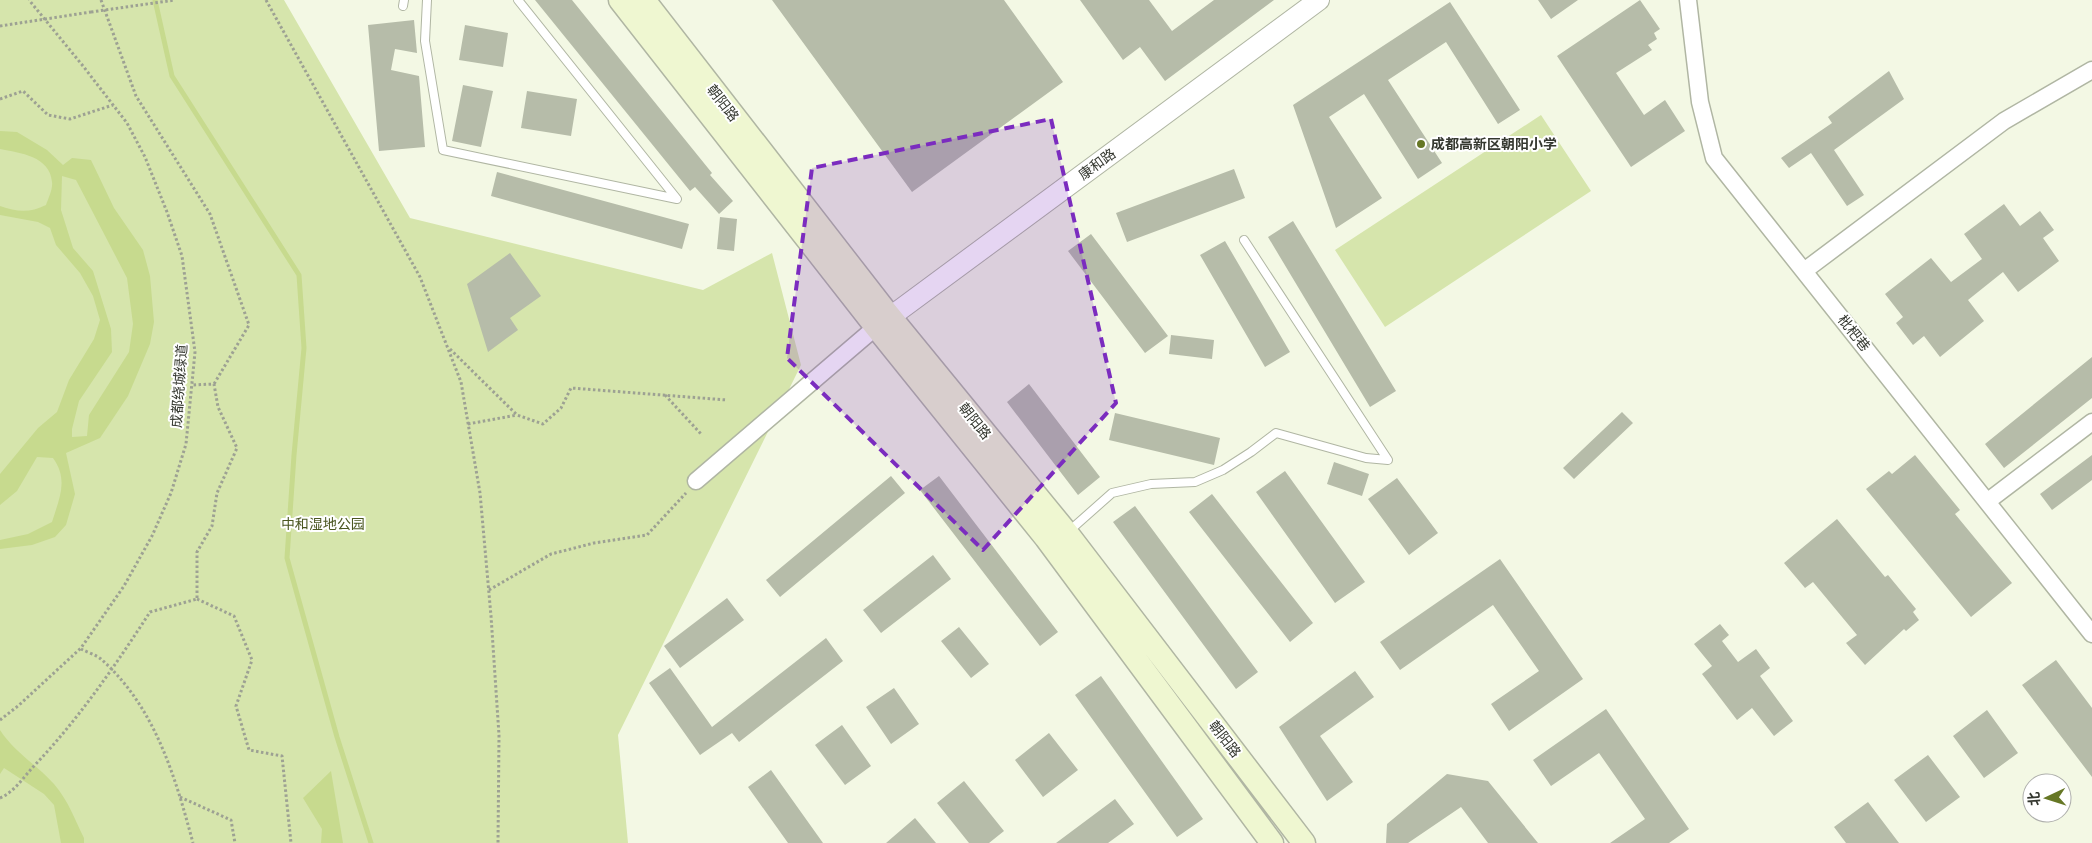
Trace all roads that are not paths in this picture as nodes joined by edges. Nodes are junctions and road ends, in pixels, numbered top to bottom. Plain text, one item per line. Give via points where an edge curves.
1 (427, 0) edge
2 (518, 0) edge
3 (620, 0) edge
4 (644, 0) edge
5 (1319, 0) edge
6 (1688, 0) edge
7 (2092, 70) edge
8 (1244, 240) dead end
9 (1804, 270) junction
10 (883, 322) junction
11 (2092, 422) edge
12 (696, 481) road end
13 (1988, 501) junction
14 (1067, 533) junction
15 (2092, 634) edge
16 (1299, 841) edge
17 (1272, 843) edge

1 - 2 lane via 425,41 443,150 677,199
3 - 10 main road, 朝阳路
4 - 10 main road, 朝阳路
5 - 10 street, 康和路
6 - 9 street, 枇杷巷 via 1700,102 1714,158
7 - 9 street via 2004,121
8 - 14 lane via 1388,460 1366,458 1276,433 1230,466 1195,482 1151,484 1112,493
9 - 13 street, 枇杷巷
10 - 12 street
10 - 14 main road, 朝阳路
10 - 17 main road, 朝阳路
11 - 13 street
13 - 15 street, 枇杷巷
14 - 16 main road, 朝阳路

